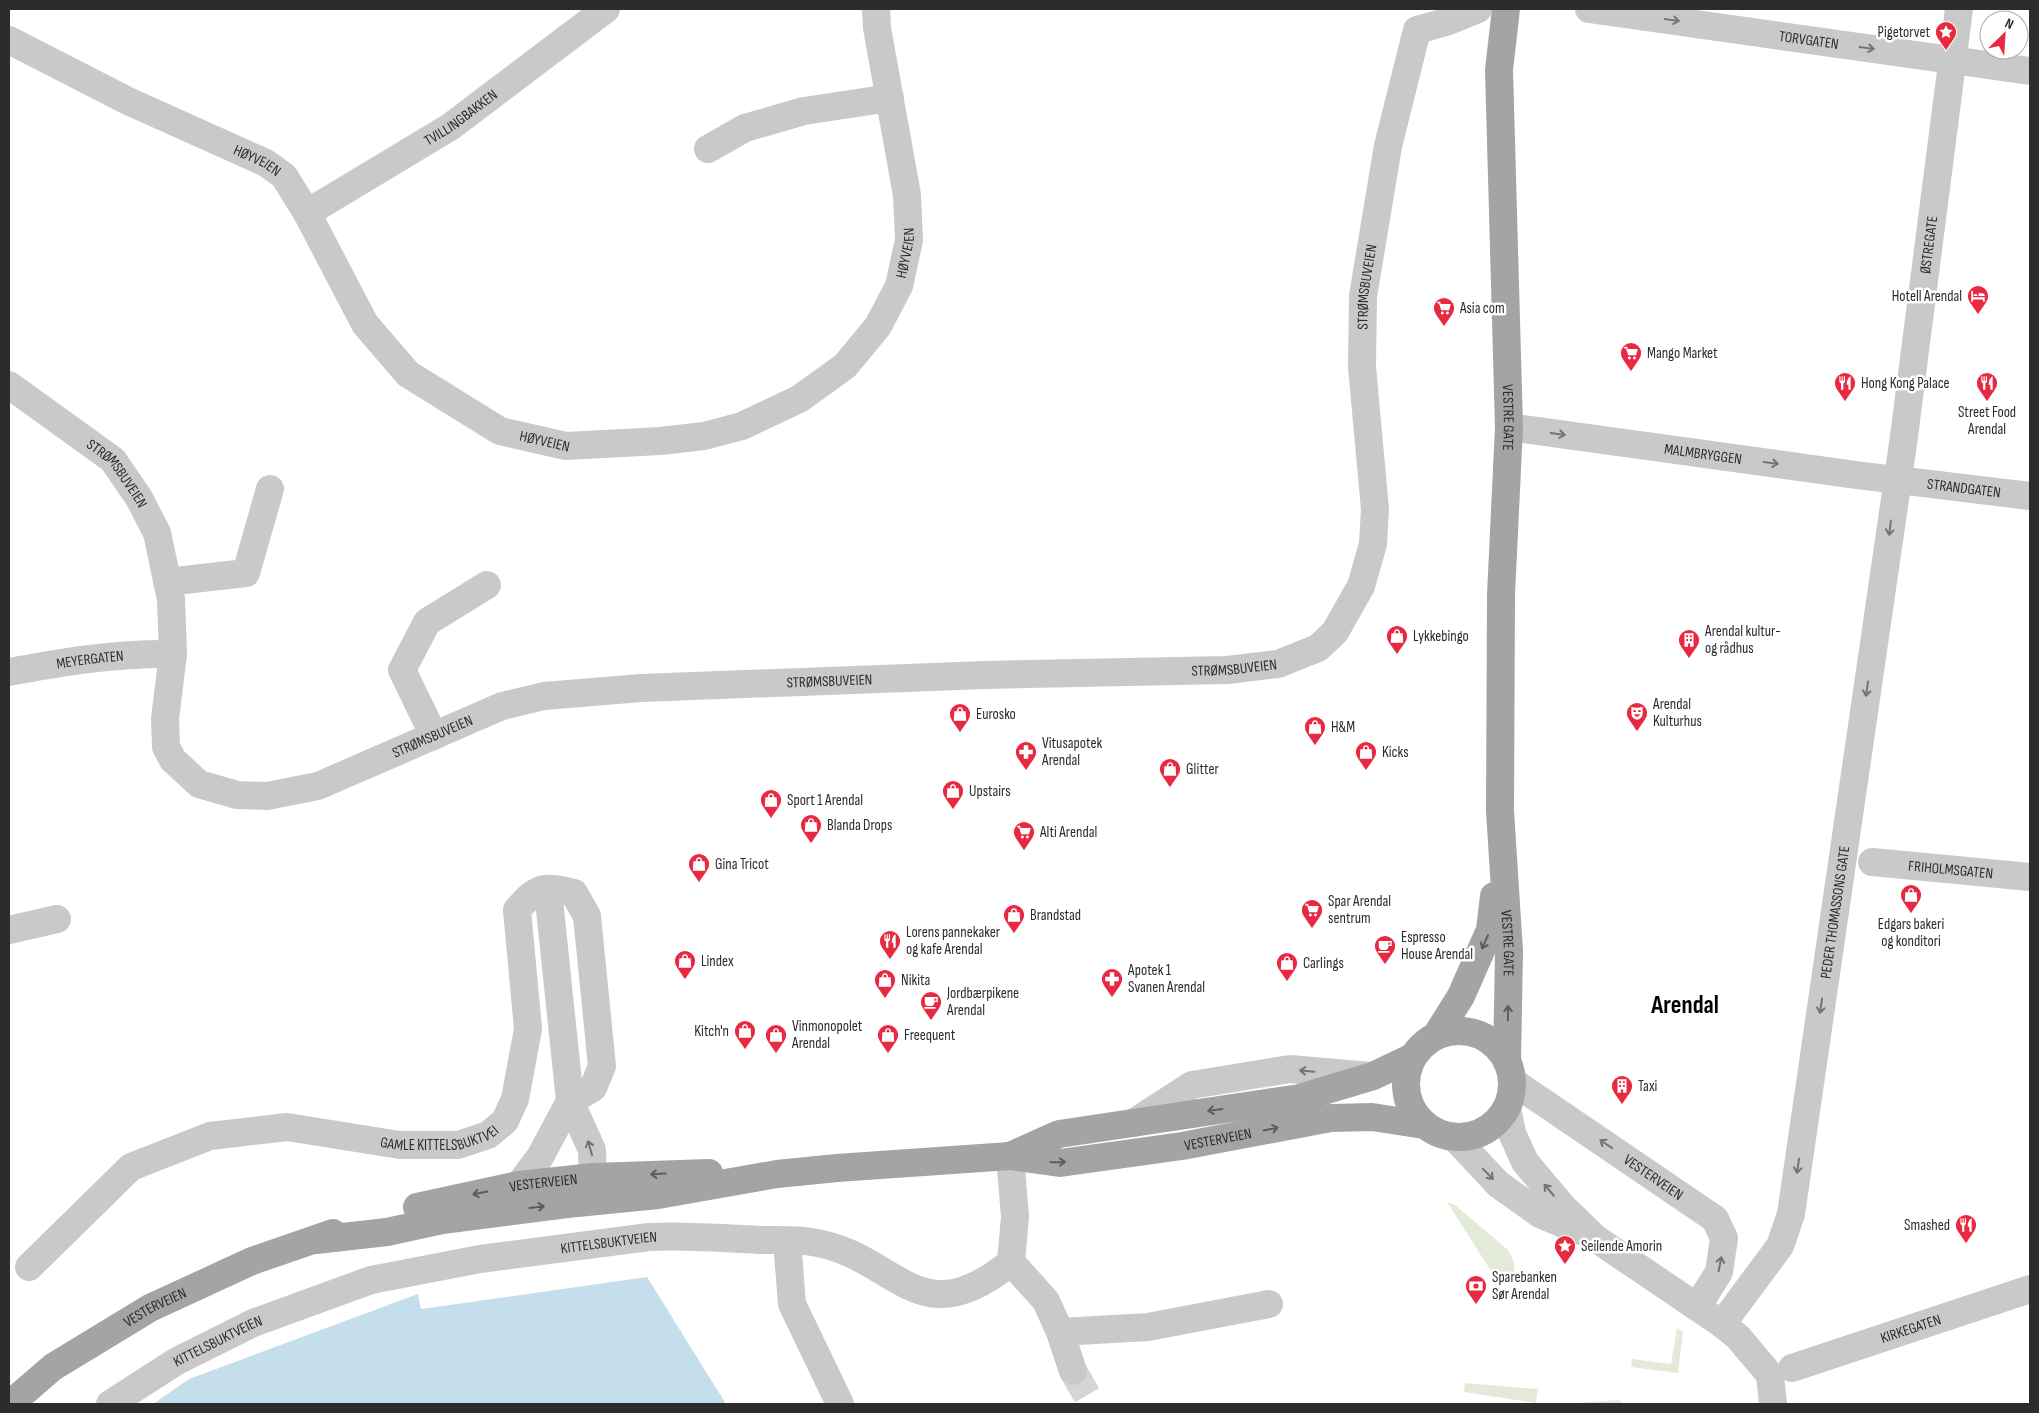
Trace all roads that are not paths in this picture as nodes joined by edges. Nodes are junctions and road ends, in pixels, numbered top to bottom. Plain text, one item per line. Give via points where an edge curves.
1 (606, 9) edge
2 (876, 9) edge
3 (1478, 9) edge
4 (1506, 9) edge
5 (1589, 9) edge
6 (1959, 9) edge
7 (9, 40) edge
8 (1952, 60) junction
9 (2030, 71) edge
10 (890, 98) junction
11 (708, 149) dead end
12 (307, 213) junction
13 (9, 385) edge
14 (1509, 427) junction
15 (1897, 480) junction
16 (270, 489) dead end
17 (2030, 496) edge
18 (167, 582) junction
19 (487, 584) dead end
20 (173, 654) junction
21 (9, 672) edge
22 (434, 736) junction
23 (1501, 825) junction
24 (1872, 862) dead end
25 (2030, 877) edge
26 (549, 900) dead end
27 (57, 919) dead end
28 (9, 930) edge
29 (1436, 1036) junction
30 (1413, 1057) junction
31 (1510, 1071) junction
32 (570, 1101) junction
33 (1507, 1108) junction
34 (1424, 1125) junction
35 (1455, 1138) junction
36 (1010, 1156) junction
37 (777, 1174) junction
38 (593, 1177) junction
39 (519, 1185) junction
40 (567, 1204) junction
41 (1596, 1238) junction
42 (316, 1240) junction
43 (788, 1241) junction
44 (1011, 1262) junction
45 (29, 1267) dead end
46 (2030, 1288) edge
47 (1269, 1304) dead end
48 (1697, 1307) junction
49 (1722, 1324) junction
50 (1060, 1332) junction
51 (1073, 1371) tunnel mouth
52 (1781, 1372) junction
53 (10, 1404) edge
54 (110, 1404) edge
55 (840, 1404) edge
56 (1773, 1404) edge

1 - 12 street, TVILLINGBAKKEN via 450,128
2 - 10 street, HØYVEIEN
3 - 22 street, STRØMSBUVEIEN via 1417,30 1388,146 1363,296 1362,367 1375,509 1373,544 1361,586 1335,632 1318,648 1278,664 1227,670 641,688 544,696 502,706
4 - 14 main road, VESTRE GATE via 1499,70
5 -> 8 street, TORVGATEN
6 - 8 street, ØSTREGATE
7 - 12 street, HØYVEIEN via 128,102 266,163 284,176
8 - 9 street, TORVGATEN
8 - 15 street, ØSTREGATE
10 - 11 street via 804,111 745,128
10 - 12 street, HØYVEIEN via 907,194 909,240 899,286 878,326 845,366 799,399 742,426 704,436 566,446 500,431 408,374 365,324
13 - 18 street, STRØMSBUVEIEN via 113,460 139,498 157,533
14 -> 15 street, MALMBRYGGEN
14 - 23 main road, VESTRE GATE via 1501,595
15 - 17 street, STRANDGATEN
15 -> 49 street, PEDER THOMASSONS GATE via 1791,1214 1780,1246
16 - 18 street via 246,573
18 - 20 street, STRØMSBUVEIEN via 171,598
19 - 22 street via 427,622 402,670
20 - 21 street, MEYERGATEN via 146,653 72,661
20 - 22 street, STRØMSBUVEIEN via 165,719 166,747 173,760 199,784 237,795 267,796 318,786
23 -> 29 main road, VESTRE GATE via 1490,930 1461,996
31 -> 23 main road, VESTRE GATE via 1509,951
24 - 25 street, FRIHOLMSGATEN
26 - 32 street
27 - 28 street
29 - 30 main road
29 - 31 main road via 1452,1031 1469,1032 1485,1038 1498,1048
30 - 34 main road via 1405,1086 1411,1107
30 -> 36 main road, VESTERVEIEN via 1373,1076 1300,1098 1059,1134
31 - 33 main road via 1511,1095
48 -> 31 street, VESTERVEIEN via 1721,1265 1724,1238 1715,1219
38 -> 32 street via 592,1150
32 - 39 street via 540,1157
32 - 45 street, GAMLE KITTELSBUKTVEI via 593,1088 602,1066 587,916 574,892 549,887 532,893 518,910 528,1029 515,1099 505,1121 488,1135 458,1145 400,1145 287,1127 210,1136 131,1167
33 - 35 main road via 1486,1131
41 -> 33 street via 1525,1162 1512,1133
34 - 35 main road via 1438,1134
36 -> 34 main road, VESTERVEIEN via 1060,1164 1182,1146 1331,1118 1372,1118
35 -> 41 street via 1498,1184 1540,1214
36 - 37 main road, VESTERVEIEN
36 - 44 street via 1015,1217
37 -> 38 main road, VESTERVEIEN via 674,1173
37 - 40 main road, VESTERVEIEN via 658,1195
38 - 39 main road, VESTERVEIEN
38 - 40 street
39 -> 42 main road, VESTERVEIEN via 381,1216
42 -> 40 main road, VESTERVEIEN
41 - 48 street
42 - 53 main road, VESTERVEIEN via 252,1261 150,1308 53,1367
43 - 44 street, KITTELSBUKTVEIEN via 812,1242 849,1252 916,1290 937,1295 970,1290 991,1279
43 - 54 street, KITTELSBUKTVEIEN via 649,1237 480,1259 372,1280 254,1323 177,1361
43 - 55 street via 792,1304
44 - 50 street via 1046,1301
46 - 52 street, KIRKEGATEN
47 - 50 street via 1148,1327
48 - 49 street
49 - 52 street
50 - 51 street
52 - 56 street

